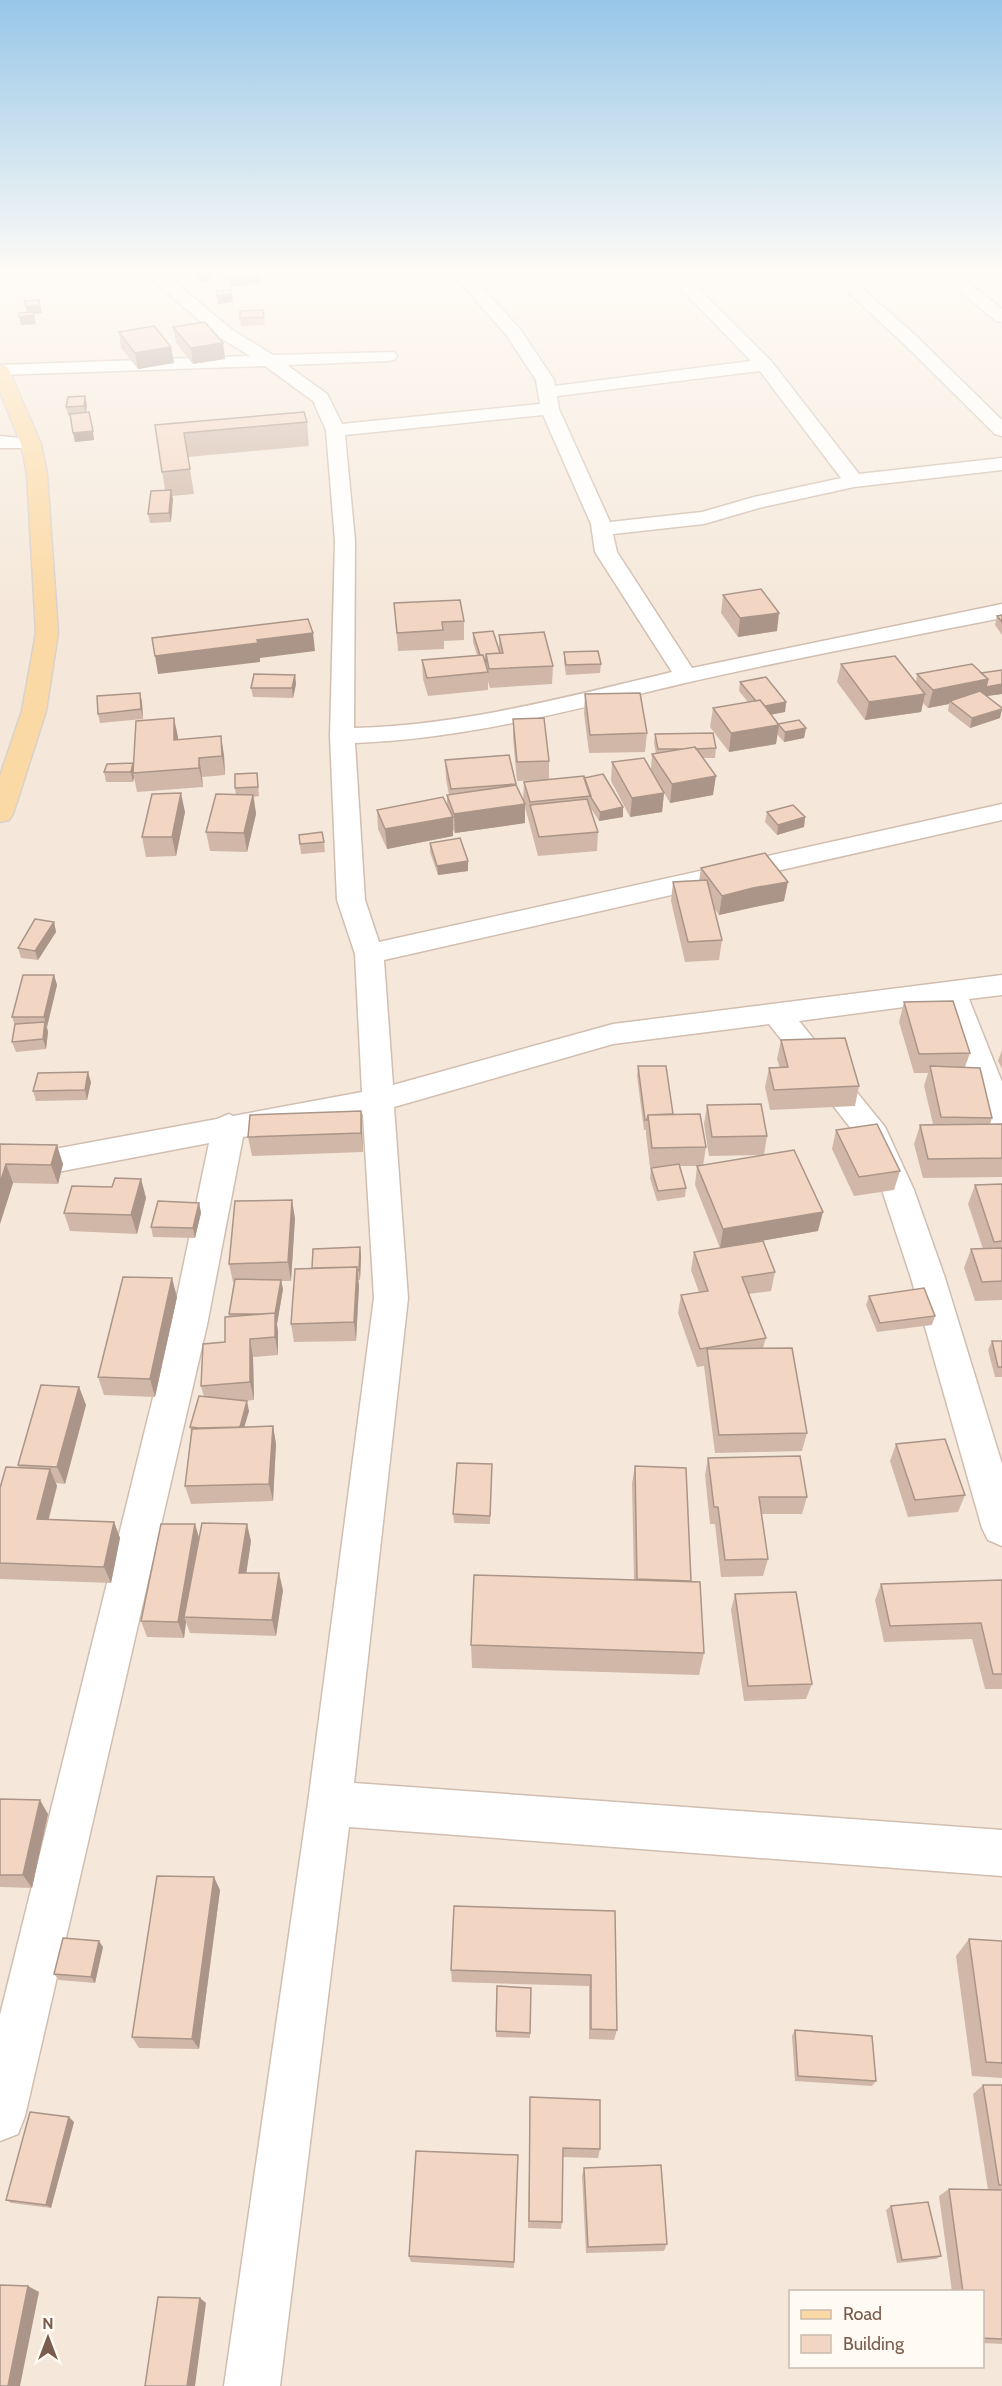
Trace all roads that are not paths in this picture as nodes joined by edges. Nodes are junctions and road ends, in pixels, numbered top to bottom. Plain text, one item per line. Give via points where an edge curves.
1 (5, 381) edge
2 (298, 381) edge
3 (545, 381) edge
4 (666, 381) edge
5 (778, 381) edge
6 (952, 381) edge
7 (548, 401) junction
8 (335, 430) junction
9 (1002, 430) edge
10 (0, 442) edge
11 (31, 444) junction
12 (1002, 464) edge
13 (854, 481) junction
14 (602, 529) junction
15 (1002, 610) edge
16 (686, 676) junction
17 (342, 736) junction
18 (1002, 812) edge
19 (0, 814) edge
20 (369, 954) junction
21 (1002, 985) edge
22 (951, 990) junction
23 (777, 1014) junction
24 (380, 1100) junction
25 (1002, 1122) edge
26 (229, 1126) junction
27 (0, 1170) edge
28 (1002, 1528) edge
29 (330, 1803) junction
30 (1002, 1853) edge
31 (0, 2116) edge
32 (252, 2386) edge

1 - 11 main road
2 - 8 street via 321,398
3 - 7 street
4 - 7 street
5 - 13 street
6 - 9 street
7 - 8 street
7 - 14 street
8 - 17 street via 345,542
10 - 11 street
11 - 19 main road via 37,474 47,633 34,711
12 - 13 street
13 - 14 street via 704,518
14 - 16 street via 606,552
15 - 16 street
16 - 17 street via 542,711 388,736
17 - 20 street via 351,900
18 - 20 street
20 - 24 street
21 - 22 street
22 - 23 street
22 - 25 street
23 - 24 street via 613,1034
23 - 28 street via 874,1135 886,1162 928,1278
24 - 26 street
24 - 29 street via 391,1298
26 - 27 street
26 - 31 street via 186,1337
29 - 30 street
29 - 32 street

